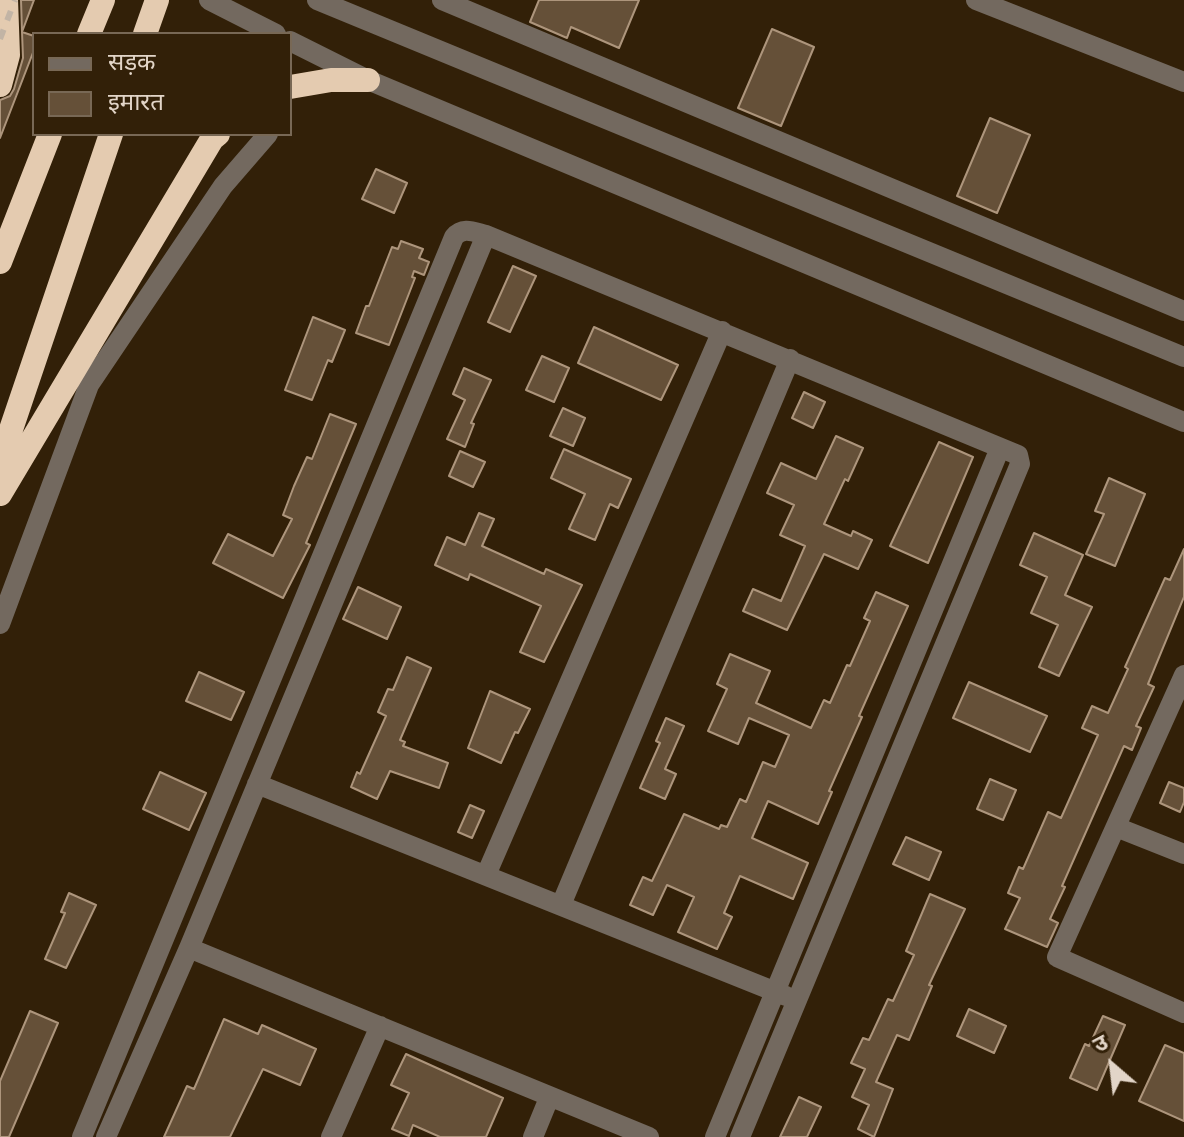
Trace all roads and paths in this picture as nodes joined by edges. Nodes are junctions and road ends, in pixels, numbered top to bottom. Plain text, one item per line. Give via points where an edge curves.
1 (6, 0) edge
2 (209, 0) edge
3 (317, 0) edge
4 (442, 0) edge
5 (976, 0) edge
6 (102, 2) edge
7 (90, 32) edge
8 (272, 32) edge
9 (292, 42) edge
10 (368, 80) junction
11 (1184, 82) edge
12 (0, 85) edge
13 (292, 87) edge
14 (49, 136) edge
15 (110, 136) edge
16 (216, 136) edge
17 (266, 136) edge
18 (486, 235) junction
19 (0, 262) edge
20 (1184, 311) edge
21 (722, 331) junction
22 (1184, 357) edge
23 (790, 359) junction
24 (1184, 422) edge
25 (1000, 448) junction
26 (0, 462) edge
27 (0, 494) edge
28 (0, 624) edge
29 (915, 654) junction
30 (937, 662) junction
31 (1184, 675) edge
32 (257, 784) junction
33 (1116, 827) junction
34 (1184, 854) edge
35 (486, 875) junction
36 (561, 905) junction
37 (189, 948) junction
38 (775, 991) junction
39 (797, 1000) junction
40 (1184, 1013) edge
41 (380, 1026) junction
42 (549, 1098) junction
43 (82, 1137) edge
44 (106, 1137) edge
45 (331, 1137) edge
46 (533, 1137) edge
47 (649, 1137) edge
48 (715, 1137) edge
49 (740, 1137) edge

1 - 12 highway via 8,55
2 - 8 street
3 - 22 street
4 - 20 street
5 - 11 street
6 - 7 highway
9 - 10 street
10 - 13 highway
10 - 24 street
14 - 19 highway
15 - 26 highway
16 - 27 highway
17 - 28 street via 223,186 89,385
18 - 21 street
18 - 32 street
18 - 43 street via 467,230 454,237
21 - 23 street
21 - 35 street
23 - 25 street
23 - 36 street
25 - 29 street
25 - 30 street via 1018,455 1020,464
29 - 30 street
29 - 38 street
30 - 39 street
31 - 33 street
32 - 35 street
32 - 37 street
33 - 34 street
33 - 40 street via 1057,957
35 - 36 street
36 - 38 street
37 - 41 street
37 - 44 street
38 - 39 street
38 - 48 street
39 - 49 street
41 - 42 street
41 - 45 street
42 - 46 street
42 - 47 street

